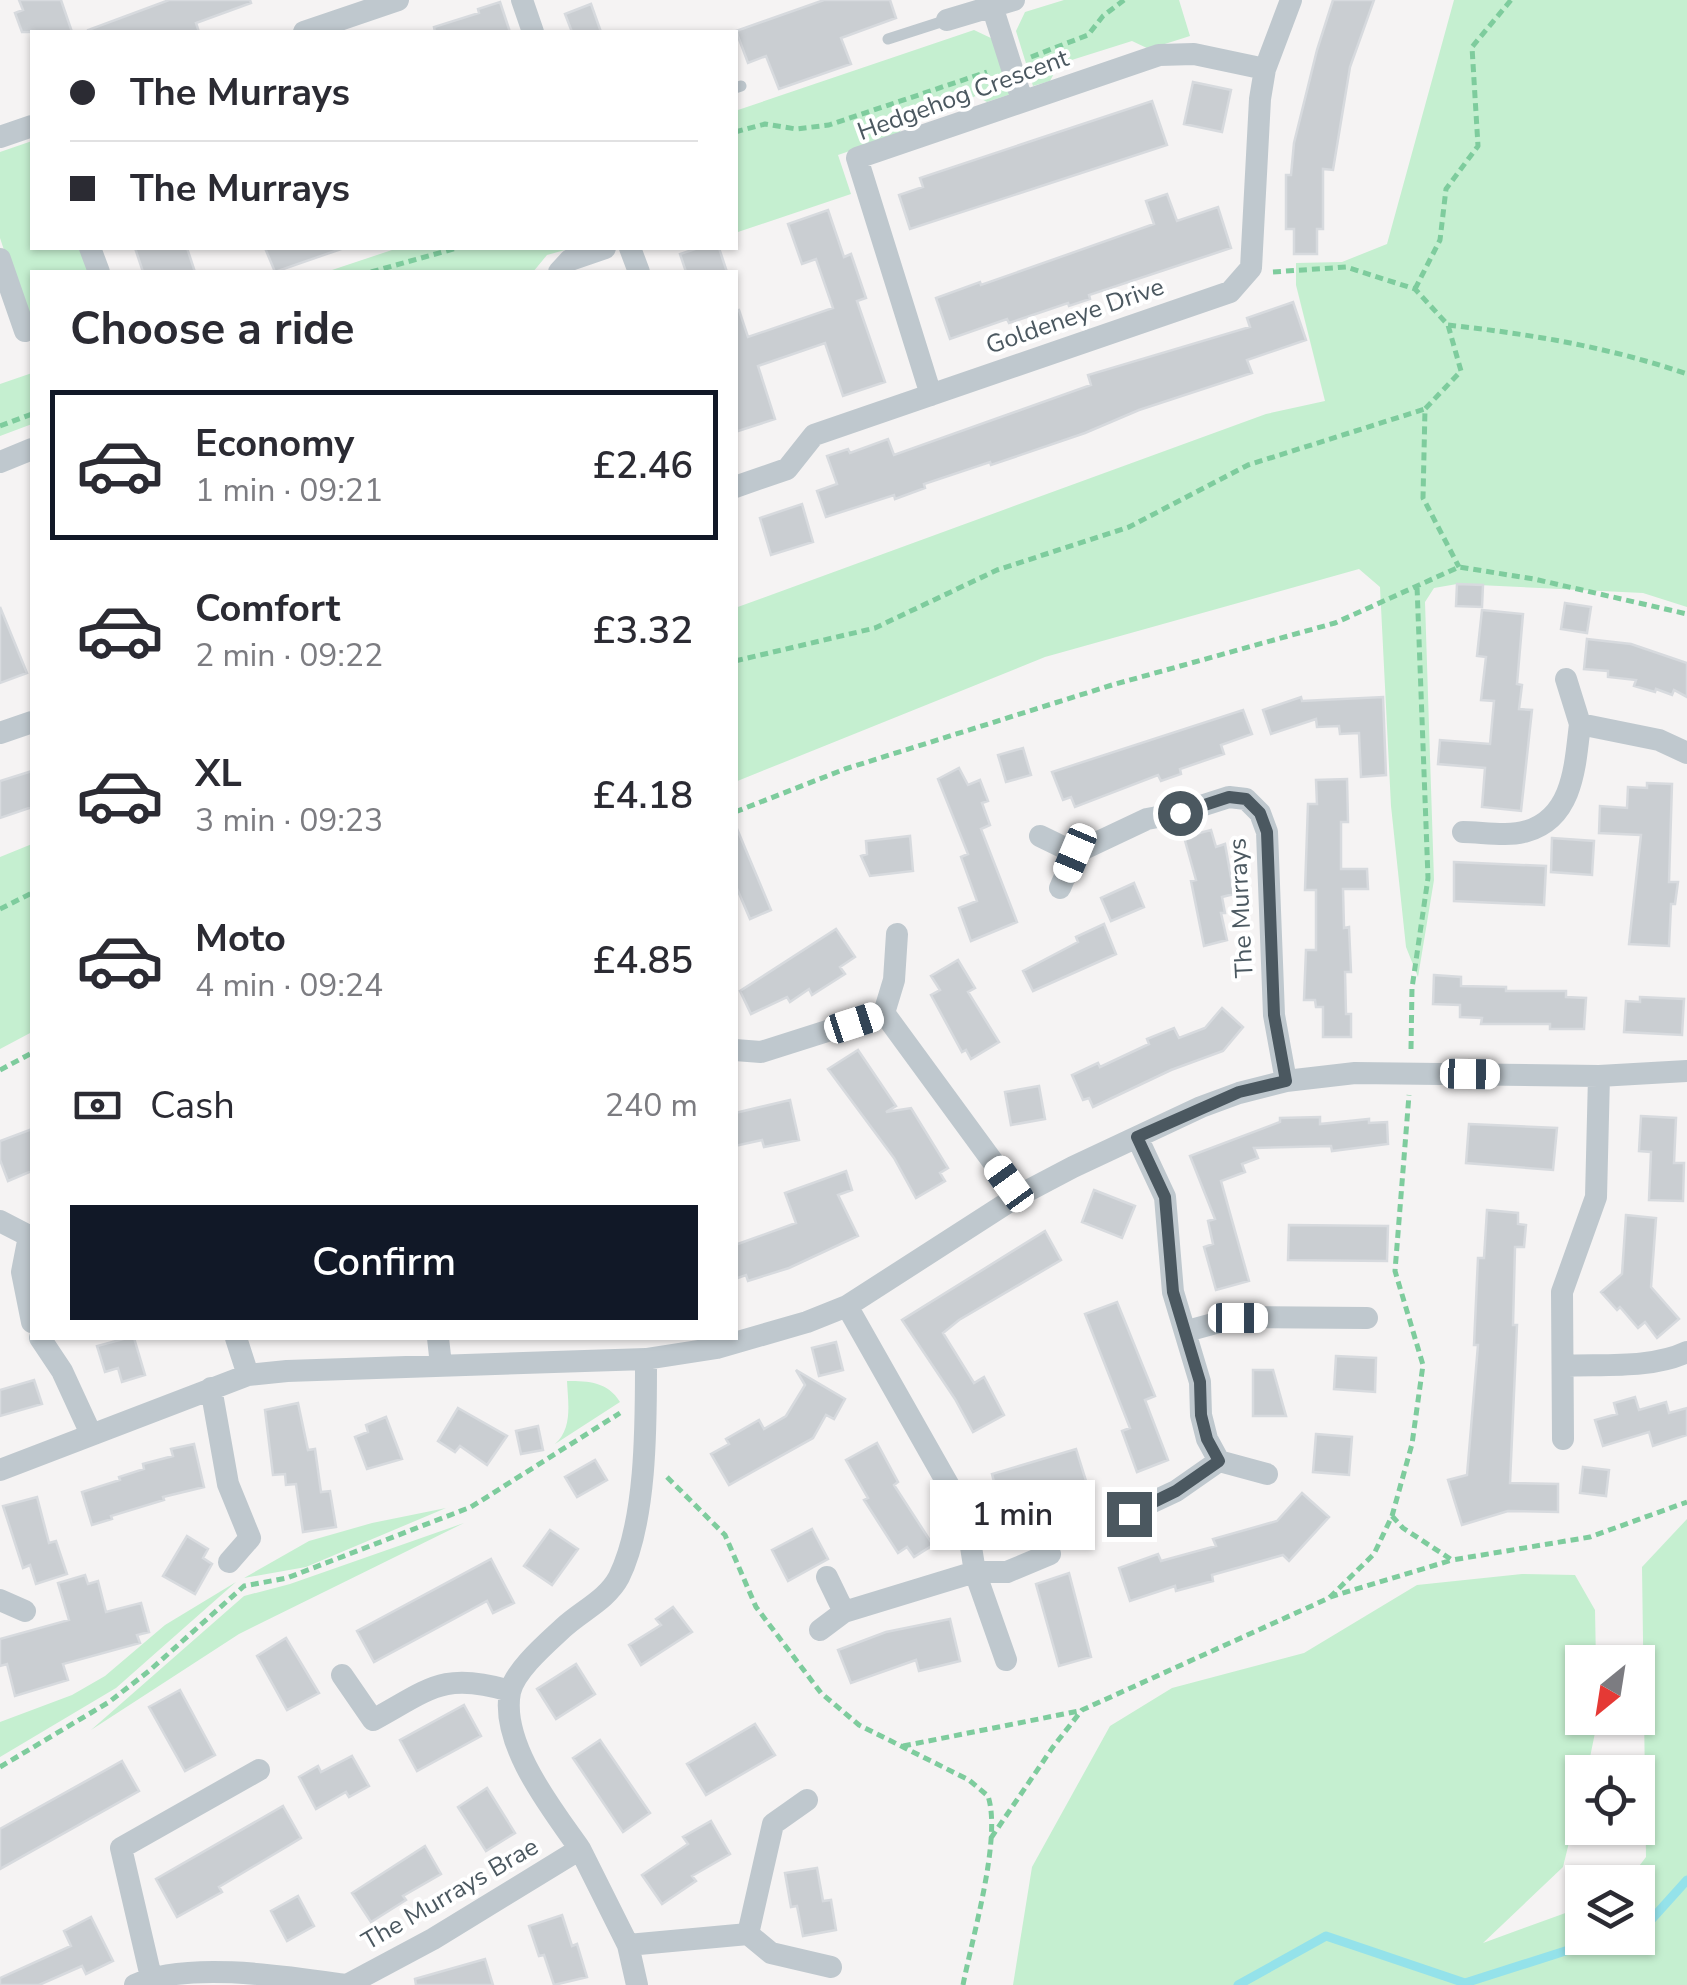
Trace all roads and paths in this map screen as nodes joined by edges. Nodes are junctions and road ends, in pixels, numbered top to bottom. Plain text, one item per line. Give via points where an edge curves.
1 (398, 0) edge
2 (522, 0) edge
3 (1124, 0) edge
4 (1291, 0) edge
5 (1511, 0) edge
6 (1003, 3) edge
7 (947, 20) joint
8 (310, 30) edge
9 (533, 30) edge
10 (888, 39) dead end
11 (1011, 64) junction
12 (1265, 70) junction
13 (1022, 100) junction
14 (30, 127) edge
15 (738, 131) edge
16 (1, 134) edge
17 (451, 250) edge
18 (599, 250) edge
19 (0, 259) edge
20 (1251, 268) junction
21 (379, 270) edge
22 (561, 270) edge
23 (1416, 290) junction
24 (1448, 326) junction
25 (25, 331) dead end
26 (1687, 374) edge
27 (930, 394) junction
28 (1424, 409) junction
29 (30, 415) edge
30 (0, 426) edge
31 (30, 450) edge
32 (0, 462) edge
33 (738, 486) edge
34 (1459, 567) junction
35 (1417, 586) junction
36 (1687, 614) edge
37 (738, 660) edge
38 (1566, 679) dead end
39 (30, 723) edge
40 (1580, 724) junction
41 (0, 733) edge
42 (1687, 753) edge
43 (738, 811) edge
44 (1462, 832) dead end
45 (1040, 836) dead end
46 (1075, 853) junction
47 (1060, 888) dead end
48 (30, 894) edge
49 (0, 909) edge
50 (898, 934) dead end
51 (884, 1013) junction
52 (738, 1050) edge
53 (30, 1054) edge
54 (0, 1070) edge
55 (1687, 1071) edge
56 (1411, 1073) junction
57 (1599, 1076) junction
58 (1286, 1081) junction
59 (1137, 1137) junction
60 (1018, 1196) junction
61 (0, 1221) edge
62 (30, 1236) edge
63 (30, 1240) edge
64 (847, 1306) junction
65 (30, 1312) edge
66 (1367, 1318) dead end
67 (1187, 1331) junction
68 (41, 1340) edge
69 (237, 1340) edge
70 (438, 1340) edge
71 (1687, 1352) edge
72 (646, 1359) junction
73 (440, 1365) junction
74 (1563, 1366) junction
75 (248, 1376) junction
76 (211, 1388) junction
77 (622, 1412) dead end
78 (91, 1434) junction
79 (1563, 1438) dead end
80 (644, 1454) junction
81 (1219, 1461) junction
82 (0, 1470) edge
83 (1267, 1474) dead end
84 (1687, 1502) edge
85 (1129, 1514) dead end
86 (1392, 1516) junction
87 (1038, 1524) dead end
88 (1452, 1560) junction
89 (229, 1562) dead end
90 (975, 1572) junction
91 (826, 1577) dead end
92 (1328, 1598) junction
93 (0, 1600) edge
94 (26, 1611) dead end
95 (844, 1612) junction
96 (820, 1630) dead end
97 (1006, 1660) dead end
98 (342, 1674) dead end
99 (510, 1691) junction
100 (1082, 1710) junction
101 (901, 1746) junction
102 (0, 1768) edge
103 (259, 1770) dead end
104 (807, 1800) dead end
105 (991, 1838) junction
106 (580, 1850) junction
107 (748, 1934) junction
108 (628, 1945) junction
109 (831, 1967) dead end
110 (143, 1981) edge
111 (347, 1985) edge
112 (638, 1985) edge
113 (964, 1985) edge

1 - 8 street
2 - 9 street
3 - 11 path via 1088,34
4 - 12 street
5 - 23 path via 1472,47 1478,146 1446,190 1440,240
6 - 7 street
6 - 11 street
7 - 10 lane
11 - 13 street
11 - 15 path via 829,125 764,124
12 - 13 street, Hedgehog Crescent via 1194,54 1160,55
12 - 20 street
13 - 27 street, Hedgehog Crescent via 857,158
14 - 16 street
17 - 21 path
18 - 22 street
19 - 25 street
20 - 23 path via 1278,273 1346,266
20 - 27 street, Goldeneye Drive via 1230,292
23 - 24 path
24 - 26 path via 1539,335
24 - 28 path via 1461,371
27 - 33 street, Goldeneye Drive via 814,435 787,470
28 - 34 path via 1423,498
28 - 37 path via 1248,465 1129,527 997,570 874,628
29 - 30 path
31 - 32 street
34 - 35 path
34 - 36 path
35 - 43 path via 1334,623 1112,685
35 - 56 path via 1428,878 1412,988
38 - 40 street
39 - 41 street
40 - 42 street via 1659,740
40 - 44 street via 1574,776 1556,813 1526,832
45 - 46 street
46 - 47 street
46 - 58 street, The Murrays via 1148,819 1229,797 1246,799 1260,813 1267,832 1274,1015
48 - 49 path
50 - 51 street
51 - 52 street via 761,1052
51 - 60 street
53 - 54 path
55 - 57 street
56 - 57 street
56 - 58 street
56 - 86 path via 1396,1271 1423,1365 1412,1444
57 - 74 street via 1596,1197 1562,1292
58 - 59 street via 1239,1092
59 - 60 street
59 - 67 street via 1165,1197 1173,1292
60 - 64 street
61 - 62 street
63 - 65 street via 22,1272
64 - 72 street via 717,1348
64 - 90 street via 966,1516
66 - 67 street via 1238,1318
67 - 81 street via 1201,1415
68 - 78 street
69 - 75 street
70 - 73 street
71 - 74 street via 1646,1362
72 - 73 street
72 - 80 street
73 - 75 street
74 - 79 street
75 - 76 street
76 - 78 street
76 - 89 street via 228,1484 260,1540
77 - 102 path via 471,1507 287,1578 244,1586 150,1671
78 - 82 street
80 - 99 street via 633,1540 618,1581 534,1655
80 - 101 path via 725,1535 756,1607 822,1692 859,1724
81 - 83 street
81 - 85 street
84 - 88 path via 1590,1537
86 - 88 path
86 - 92 path via 1374,1554
87 - 90 street via 1050,1554 1007,1572
88 - 92 path
90 - 95 street
90 - 97 street
91 - 95 street
92 - 100 path
93 - 94 street
95 - 96 street
98 - 99 street via 372,1720 443,1682 476,1680
99 - 106 street, The Murrays Brae via 513,1731 530,1777
100 - 101 path
100 - 105 path
101 - 105 path via 980,1787 992,1807
103 - 110 street, The Murrays Brae via 121,1848
104 - 107 street via 773,1824
105 - 113 path
106 - 108 street, The Murrays Brae
106 - 111 street, The Murrays Brae
107 - 108 street
107 - 109 street via 771,1953
108 - 112 street, The Murrays Brae
110 - 111 street, The Murrays Brae via 248,1972

